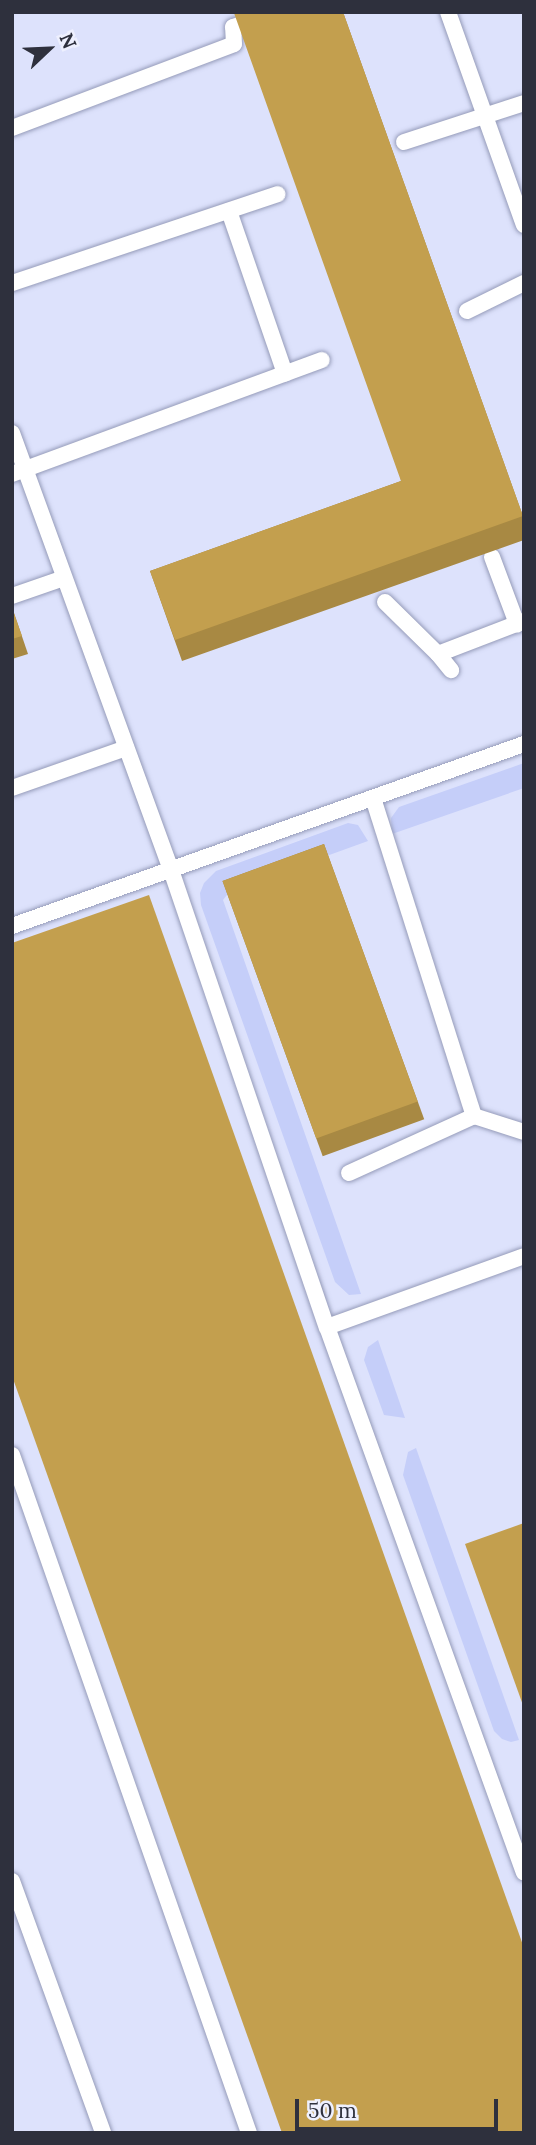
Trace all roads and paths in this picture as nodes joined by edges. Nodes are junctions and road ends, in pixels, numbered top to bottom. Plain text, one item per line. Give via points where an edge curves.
1 (277, 12) edge
2 (448, 12) edge
3 (524, 103) edge
4 (486, 117) junction
5 (12, 128) edge
6 (404, 142) dead end
7 (278, 194) dead end
8 (229, 211) junction
9 (524, 225) edge
10 (524, 282) edge
11 (12, 283) edge
12 (467, 311) dead end
13 (322, 360) dead end
14 (285, 374) junction
15 (12, 433) edge
16 (19, 472) edge
17 (492, 557) dead end
18 (64, 578) junction
19 (12, 596) edge
20 (385, 601) dead end
21 (520, 623) edge
22 (438, 654) junction
23 (451, 670) dead end
24 (524, 744) edge
25 (125, 748) junction
26 (12, 788) edge
27 (373, 798) junction
28 (172, 870) junction
29 (12, 926) edge
30 (474, 1116) junction
31 (524, 1132) edge
32 (349, 1173) dead end
33 (524, 1256) edge
34 (327, 1326) junction
35 (12, 1455) edge
36 (524, 1873) edge
37 (12, 1881) edge
38 (103, 2133) edge
39 (249, 2133) edge

1 - 5 lane via 233,27 234,44
2 - 4 lane
3 - 4 lane
4 - 6 lane
4 - 9 lane
7 - 8 lane
8 - 11 lane
8 - 14 lane
10 - 12 lane
13 - 14 lane
14 - 16 lane
15 - 16 lane
16 - 18 lane
17 - 21 lane
18 - 19 lane
18 - 25 lane
20 - 22 lane
21 - 22 lane
22 - 23 lane
24 - 27 lane
25 - 26 lane
25 - 28 lane
27 - 28 lane
27 - 30 lane
28 - 29 lane
28 - 34 lane
30 - 31 lane
30 - 32 lane
33 - 34 lane
34 - 36 lane
35 - 39 lane
37 - 38 lane

